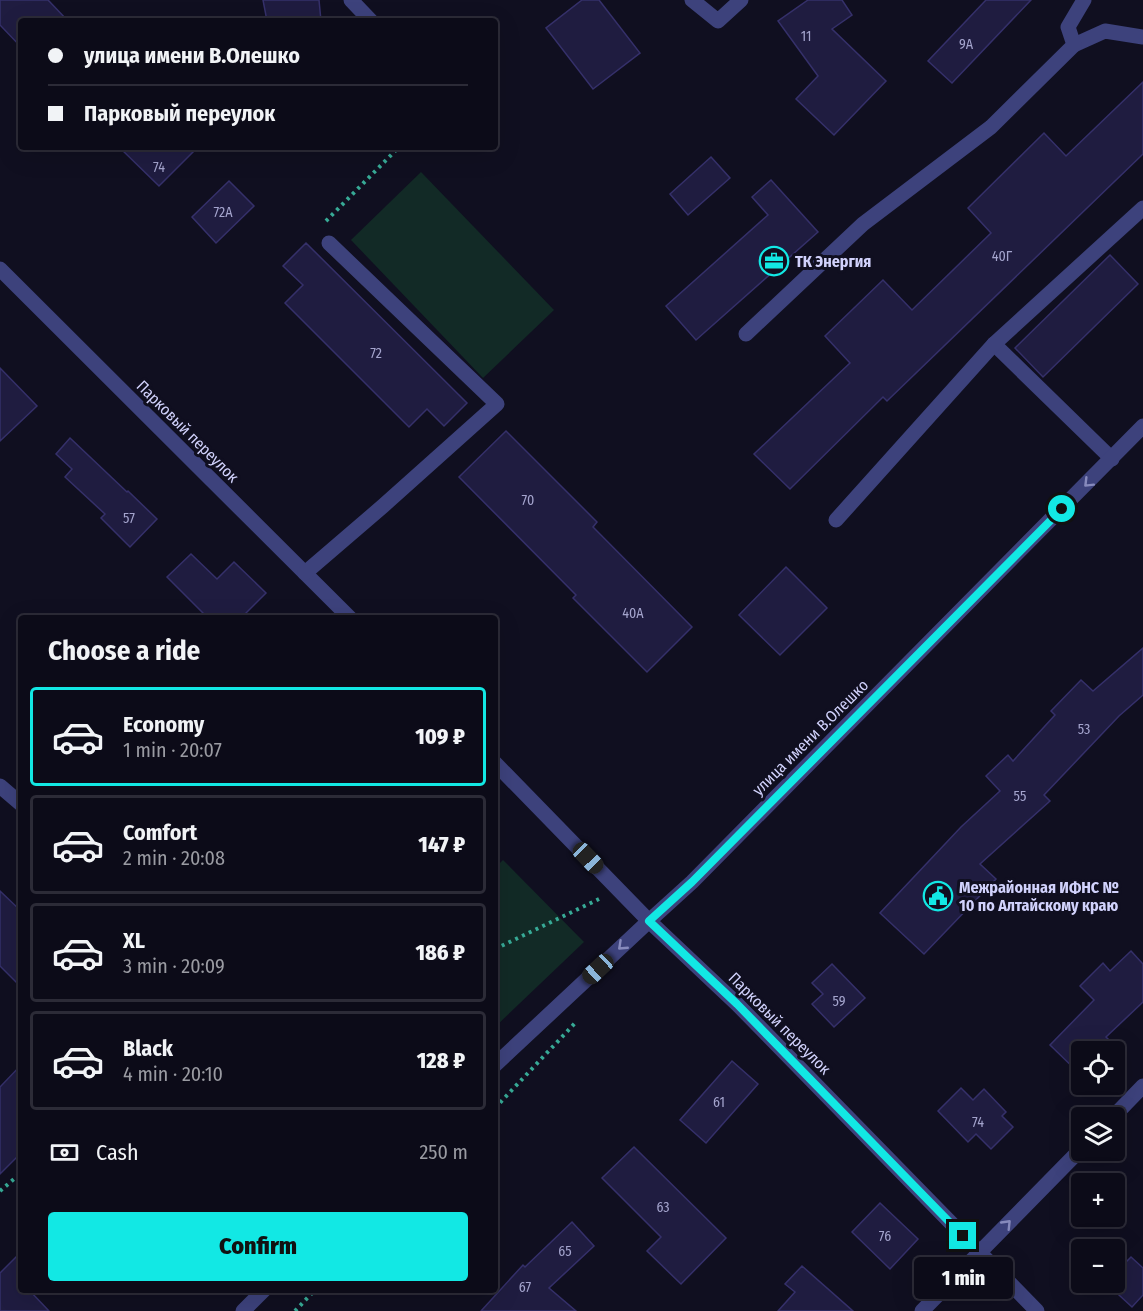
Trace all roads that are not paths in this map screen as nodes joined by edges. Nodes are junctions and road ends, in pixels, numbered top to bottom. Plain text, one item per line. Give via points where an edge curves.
1 (351, 0) edge
2 (692, 0) edge
3 (741, 0) edge
4 (1084, 0) edge
5 (368, 18) edge
6 (1143, 37) edge
7 (1074, 45) junction
8 (1143, 208) edge
9 (329, 243) road end
10 (0, 269) edge
11 (746, 334) dead end
12 (994, 344) junction
13 (1143, 426) edge
14 (1112, 459) junction
15 (836, 520) dead end
16 (305, 573) junction
17 (347, 615) edge
18 (498, 766) edge
19 (0, 786) edge
20 (18, 801) edge
21 (649, 921) junction
22 (498, 1062) edge
23 (1143, 1086) edge
24 (1123, 1107) edge
25 (1071, 1159) edge
26 (979, 1253) junction
27 (261, 1293) edge
28 (243, 1311) edge
29 (922, 1311) edge
30 (1036, 1311) edge

1 - 5 street
2 - 3 street via 718,21
4 - 7 street via 1068,27
6 - 7 street via 1105,31
7 - 11 street via 991,127 863,224
8 - 12 street
9 - 16 street via 497,404
10 - 16 street, Парковый переулок
12 - 14 street
12 - 15 street
13 - 14 street, улица имени В.Олешко
14 -> 21 street, улица имени В.Олешко
16 - 17 street, Парковый переулок
18 - 21 street, Парковый переулок
19 - 20 street
21 -> 22 street, улица имени В.Олешко
21 - 26 street, Парковый переулок via 737,1004
23 - 24 street
26 -> 25 street
26 - 29 street
26 - 30 street, Парковый переулок
27 - 28 street

